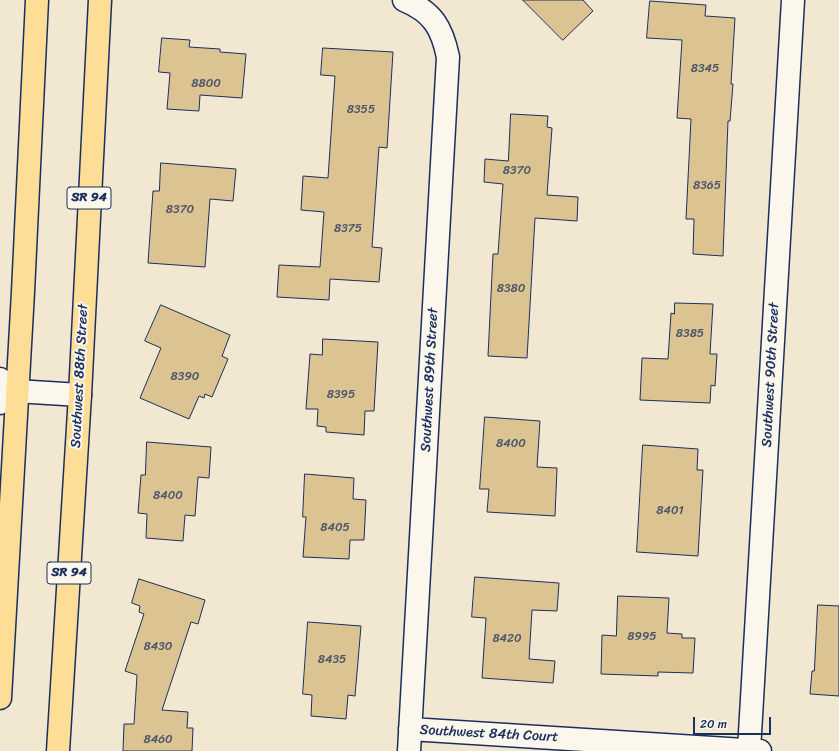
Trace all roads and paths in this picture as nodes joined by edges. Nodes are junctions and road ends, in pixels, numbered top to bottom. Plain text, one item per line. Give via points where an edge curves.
1 (37, 0) edge
2 (100, 0) edge
3 (404, 0) edge
4 (793, 0) edge
5 (6, 391) edge
6 (80, 395) junction
7 (0, 698) edge
8 (410, 729) junction
9 (58, 751) edge
10 (409, 751) edge
11 (754, 751) edge

1 - 5 main road
2 - 6 main road, Southwest 88th Street / SR 94
3 - 8 street, Southwest 89th Street via 428,14 438,25 448,57
4 - 11 street, Southwest 90th Street
5 - 6 street
5 - 7 main road
6 - 9 main road, Southwest 88th Street / SR 94
8 - 10 street, Southwest 89th Street
8 - 11 street, Southwest 84th Court

